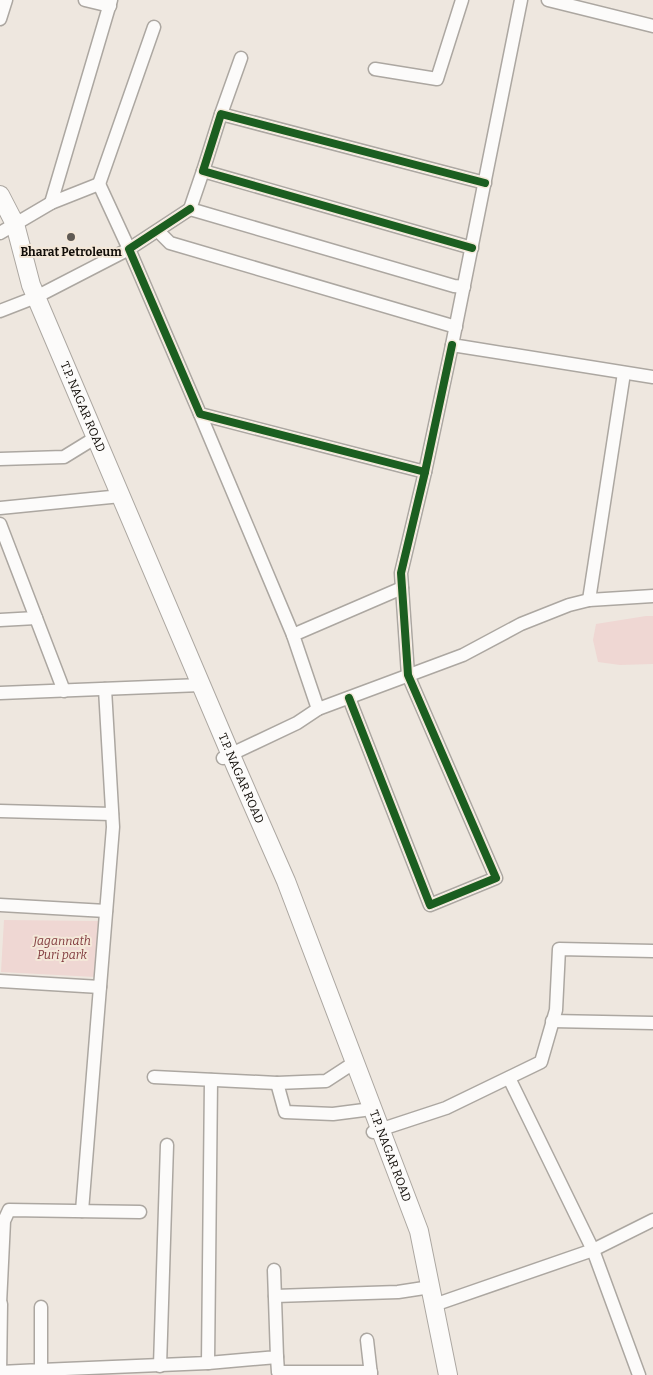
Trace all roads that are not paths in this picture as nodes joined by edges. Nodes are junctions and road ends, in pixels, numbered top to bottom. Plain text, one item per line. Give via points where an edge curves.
1 (6, 0) edge
2 (86, 0) edge
3 (462, 0) edge
4 (521, 0) edge
5 (548, 0) edge
6 (568, 2) edge
7 (110, 3) edge
8 (0, 19) edge
9 (653, 26) edge
10 (154, 27) dead end
11 (241, 58) dead end
12 (375, 69) dead end
13 (221, 114) junction
14 (203, 171) junction
15 (484, 183) junction
16 (99, 184) junction
17 (0, 195) edge
18 (51, 202) junction
19 (190, 209) junction
20 (5, 226) edge
21 (158, 231) junction
22 (472, 248) junction
23 (129, 249) junction
24 (464, 287) junction
25 (33, 298) junction
26 (0, 311) edge
27 (456, 327) junction
28 (452, 346) junction
29 (624, 373) junction
30 (653, 377) edge
31 (200, 414) junction
32 (90, 441) junction
33 (0, 459) edge
34 (425, 472) junction
35 (117, 496) junction
36 (0, 508) edge
37 (0, 524) edge
38 (402, 588) junction
39 (653, 596) edge
40 (589, 600) junction
41 (36, 618) junction
42 (0, 620) edge
43 (294, 635) junction
44 (408, 675) junction
45 (196, 685) junction
46 (105, 689) junction
47 (64, 691) junction
48 (0, 693) edge
49 (349, 698) junction
50 (318, 710) junction
51 (227, 756) junction
52 (0, 811) edge
53 (112, 814) junction
54 (0, 905) edge
55 (106, 911) junction
56 (653, 951) edge
57 (0, 981) edge
58 (100, 987) junction
59 (552, 1021) junction
60 (653, 1023) edge
61 (349, 1066) junction
62 (154, 1077) dead end
63 (509, 1078) junction
64 (211, 1080) junction
65 (277, 1083) junction
66 (364, 1110) junction
67 (377, 1131) junction
68 (167, 1145) dead end
69 (5, 1210) edge
70 (82, 1211) junction
71 (140, 1212) dead end
72 (653, 1220) edge
73 (593, 1250) junction
74 (274, 1270) dead end
75 (424, 1288) junction
76 (275, 1296) junction
77 (0, 1304) edge
78 (434, 1306) junction
79 (41, 1307) dead end
80 (366, 1340) dead end
81 (277, 1357) junction
82 (208, 1364) junction
83 (160, 1366) junction
84 (125, 1371) edge
85 (0, 1373) edge
86 (41, 1373) edge
87 (371, 1373) edge
88 (438, 1375) edge
89 (448, 1375) edge
90 (639, 1375) edge

1 - 8 street
2 - 7 street
3 - 12 street via 437,79
4 - 15 street
5 - 6 street
6 - 9 street
7 - 18 street
10 - 16 street
11 - 13 street
13 - 14 street
13 - 15 street
14 - 19 street
14 - 22 street
15 - 22 street
16 - 18 street
16 - 23 street
17 - 20 main road, T.P. NAGAR ROAD
18 - 20 street
19 - 21 street
19 - 24 street
20 - 25 main road, T.P. NAGAR ROAD via 31,285
21 - 23 street
21 - 27 street via 170,244
22 - 24 street
23 - 25 street
23 - 31 street
24 - 27 street
25 - 26 street
25 - 32 main road
25 - 35 main road, T.P. NAGAR ROAD
27 - 28 street
28 - 29 street
28 - 34 street
29 - 30 street
29 - 40 street
31 - 34 street
31 - 43 street
32 - 33 street via 64,457
32 - 35 main road
34 - 38 street via 401,573
35 - 36 street
35 - 45 main road, T.P. NAGAR ROAD
37 - 41 street
38 - 43 street
38 - 44 street
39 - 40 street
40 - 44 street via 521,624 464,655
41 - 42 street
41 - 47 street
43 - 50 street
44 - 49 street
44 - 49 street via 496,878 430,905
45 - 46 street
45 - 51 main road, T.P. NAGAR ROAD
46 - 47 street
46 - 53 street
47 - 48 street
49 - 50 street
50 - 51 street via 298,723
51 - 61 main road
51 - 67 main road, T.P. NAGAR ROAD via 286,881
52 - 53 street
53 - 55 street
54 - 55 street
55 - 58 street
56 - 59 street via 559,949 556,1010
57 - 58 street
58 - 70 street
59 - 60 street
59 - 63 street via 541,1062
61 - 65 street via 326,1081
61 - 66 main road
62 - 64 street
63 - 67 street via 446,1108
63 - 73 street
64 - 65 street
64 - 82 street
65 - 66 street via 285,1112 333,1114
66 - 67 main road
67 - 75 main road via 413,1237
67 - 78 main road, T.P. NAGAR ROAD via 419,1231
68 - 83 street
69 - 70 street
69 - 77 street
70 - 71 street
72 - 73 street
73 - 78 street
73 - 90 street
74 - 76 street
75 - 76 street via 398,1292
75 - 88 main road
76 - 81 street
77 - 85 street
78 - 89 main road, T.P. NAGAR ROAD
79 - 86 street
80 - 87 street
81 - 82 street
81 - 87 street via 278,1372
82 - 83 street
83 - 84 street
84 - 86 street
85 - 86 street

